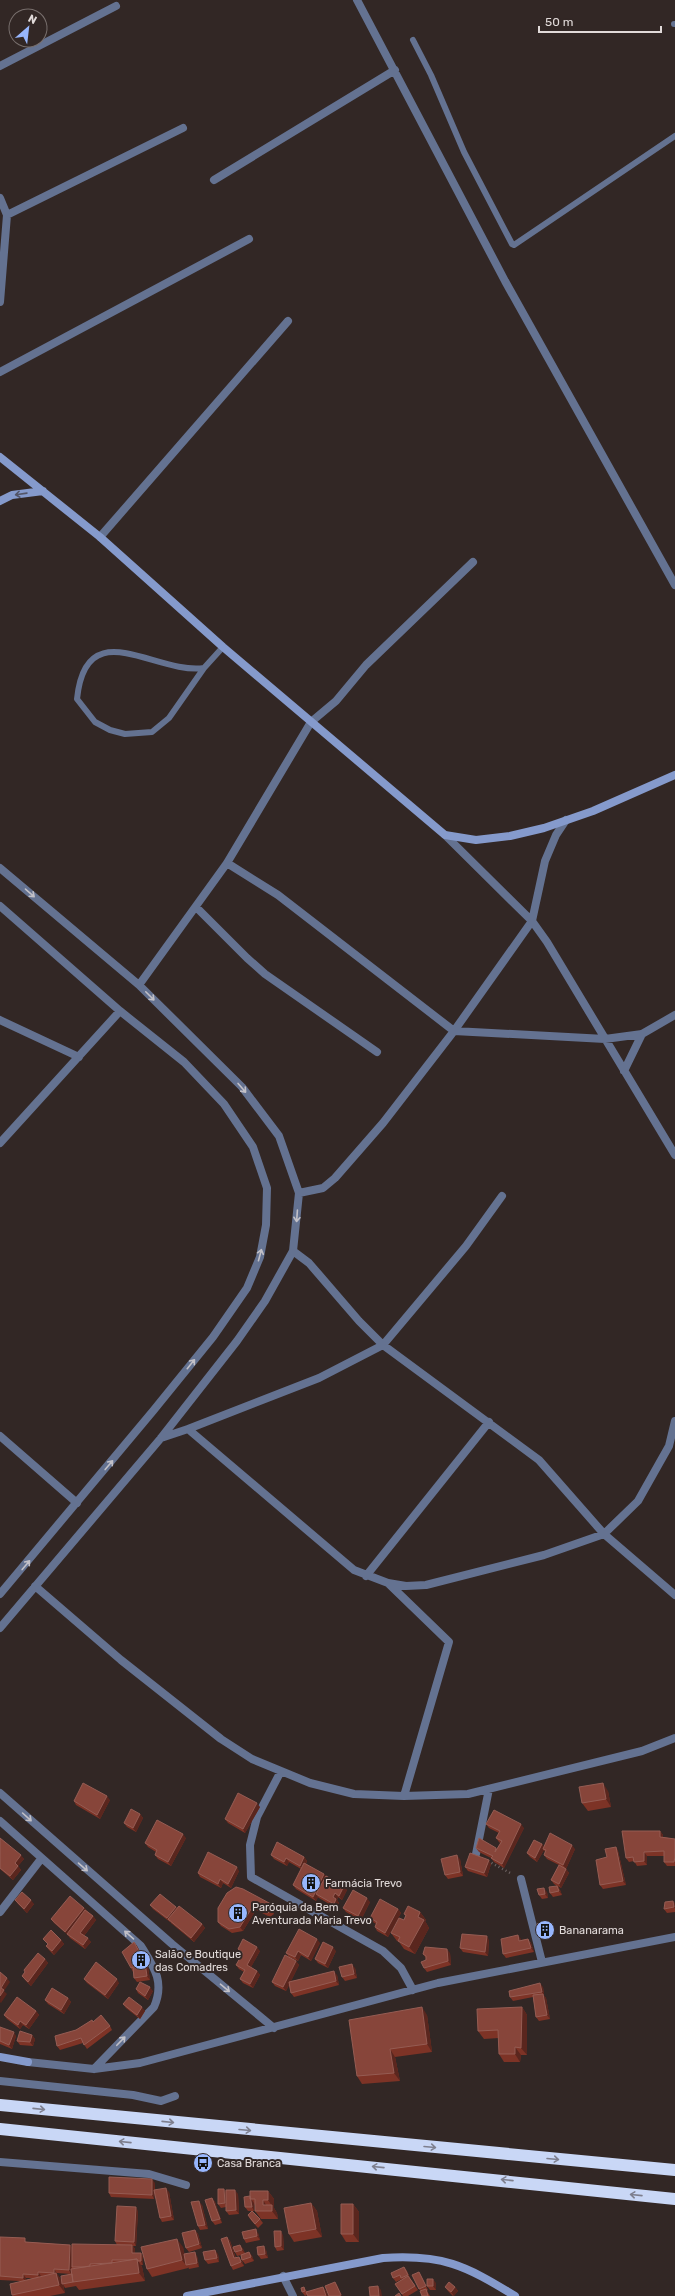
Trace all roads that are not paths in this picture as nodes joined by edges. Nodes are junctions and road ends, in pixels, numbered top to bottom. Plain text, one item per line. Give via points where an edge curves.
1 (357, 0) edge
2 (116, 6) dead end
3 (413, 40) dead end
4 (0, 66) edge
5 (395, 70) junction
6 (183, 128) dead end
7 (675, 136) edge
8 (214, 180) dead end
9 (0, 198) edge
10 (7, 215) junction
11 (249, 239) dead end
12 (0, 302) edge
13 (288, 321) dead end
14 (0, 372) edge
15 (0, 457) edge
16 (43, 491) junction
17 (0, 501) edge
18 (100, 536) junction
19 (474, 562) dead end
20 (675, 585) edge
21 (223, 647) junction
22 (204, 668) junction
23 (311, 722) junction
24 (675, 775) edge
25 (566, 820) junction
26 (444, 835) junction
27 (227, 863) junction
28 (0, 868) edge
29 (0, 906) edge
30 (196, 907) junction
31 (532, 921) junction
32 (139, 985) junction
33 (120, 1011) junction
34 (675, 1016) edge
35 (0, 1020) edge
36 (454, 1032) junction
37 (642, 1034) junction
38 (605, 1039) junction
39 (377, 1052) dead end
40 (78, 1057) junction
41 (624, 1071) junction
42 (0, 1143) edge
43 (675, 1155) edge
44 (299, 1193) junction
45 (502, 1196) dead end
46 (293, 1251) junction
47 (383, 1345) junction
48 (675, 1420) edge
49 (489, 1422) junction
50 (188, 1429) junction
51 (0, 1436) edge
52 (161, 1438) junction
53 (672, 1448) edge
54 (77, 1503) junction
55 (604, 1534) junction
56 (366, 1576) junction
57 (388, 1583) junction
58 (35, 1586) junction
59 (0, 1594) edge
60 (675, 1595) edge
61 (0, 1628) edge
62 (675, 1738) edge
63 (281, 1772) junction
64 (489, 1789) junction
65 (0, 1793) edge
66 (404, 1796) junction
67 (0, 1821) edge
68 (476, 1854) edge
69 (41, 1858) junction
70 (521, 1879) road end
71 (0, 1912) edge
72 (675, 1937) edge
73 (542, 1962) junction
74 (413, 1990) junction
75 (274, 2028) junction
76 (0, 2057) edge
77 (94, 2069) junction
78 (0, 2081) edge
79 (175, 2096) dead end
80 (0, 2105) edge
81 (0, 2129) edge
82 (0, 2162) edge
83 (675, 2170) edge
84 (186, 2185) dead end
85 (675, 2199) edge
86 (284, 2276) junction
87 (187, 2296) edge
88 (293, 2296) edge
89 (515, 2296) edge

1 - 5 street
2 - 4 street
3 - 7 lane via 431,74 464,152 514,245
5 - 8 street
5 - 20 street via 505,281
6 - 10 street
9 - 10 street
10 - 12 street
11 - 14 street
13 - 18 street
15 - 16 street
16 -> 17 street via 12,495
16 - 18 street
18 - 21 street
19 - 23 street via 366,665 336,701
21 - 22 lane
21 - 23 street
22 - 22 lane via 191,670 130,653 107,651 92,659 79,680 77,699 95,722 110,730 125,734 152,732 170,718
23 - 26 street
23 - 27 street
24 - 25 street
25 - 26 street via 510,836 476,840
25 - 31 street via 556,835 545,861
26 - 31 street
27 - 30 street
27 - 36 street via 278,895
28 -> 32 street
29 - 33 street
30 - 32 street
30 - 39 street via 265,974
31 - 36 street
31 - 38 street
32 -> 44 street via 242,1087 279,1136
33 - 40 street
54 -> 33 street via 213,1337 247,1288 260,1257 266,1225 267,1188 253,1147 224,1104 184,1062
34 - 37 street
35 - 40 street
36 - 38 street
36 - 44 street via 383,1123 335,1178 323,1188
37 - 38 street
37 - 41 street
38 - 41 street
40 - 42 street
41 - 43 street
44 -> 46 street
45 - 47 street via 466,1246
46 - 47 street via 309,1262
46 - 52 street via 265,1301 237,1341
47 - 49 street
47 - 50 street via 319,1378
48 - 53 street
49 - 55 street via 539,1460
49 - 56 street
50 - 52 street
50 - 56 street via 354,1570
51 - 54 street
52 - 58 street
53 - 55 street via 638,1502
59 -> 54 street
55 - 57 street via 544,1555 426,1584 406,1586
55 - 60 street
56 - 57 street
57 - 66 street via 449,1642
58 - 61 street
58 - 63 street via 121,1660 221,1739 252,1759
62 - 64 street via 642,1751
63 - 66 street via 310,1783 354,1794
63 - 74 street via 257,1817 250,1845 252,1877 383,1951 401,1968
64 - 66 street via 468,1794
64 - 68 street
65 -> 75 street via 172,1944
67 - 69 street
69 - 71 street
77 -> 69 street via 154,2007 160,1985 153,1965 141,1946
70 - 73 street
72 - 73 street
73 - 74 street
74 - 75 street
75 - 77 street via 140,2063
76 - 77 street
78 - 79 street via 161,2101
80 -> 83 highway
85 -> 81 highway
82 - 84 street via 149,2174
86 - 87 street
86 - 88 street
86 - 89 street via 383,2258 432,2258 484,2277

